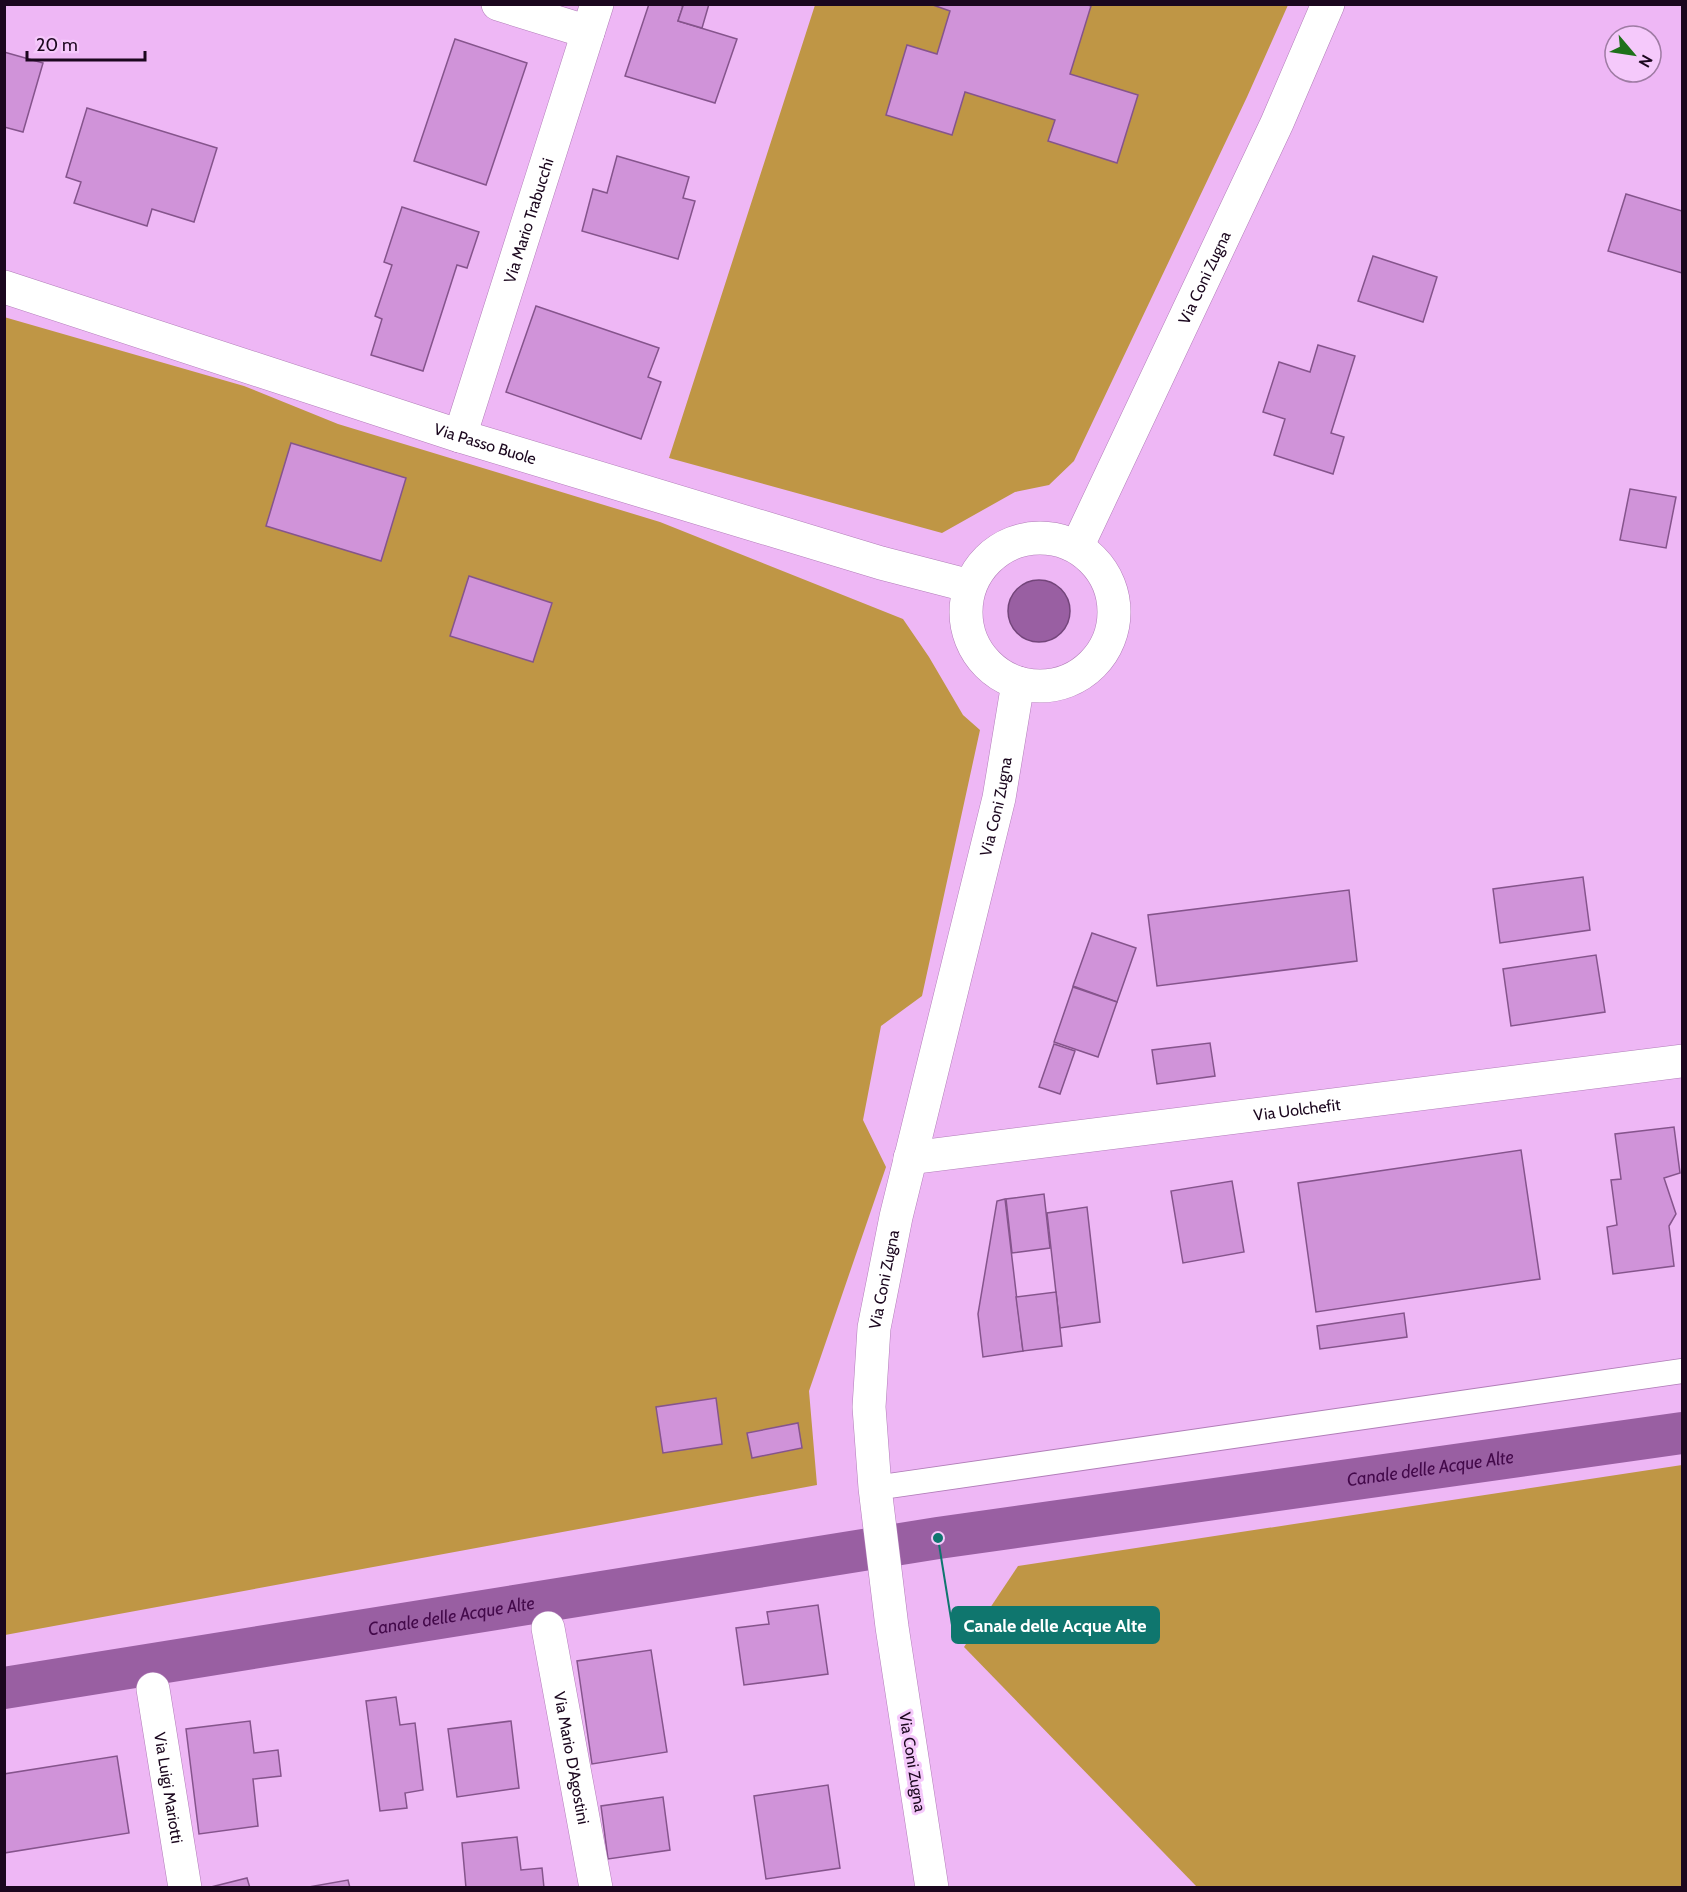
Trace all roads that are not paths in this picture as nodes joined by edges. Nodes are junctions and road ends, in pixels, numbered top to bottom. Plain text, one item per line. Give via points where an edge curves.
1 (498, 4) edge
2 (1328, 4) edge
3 (592, 18) edge
4 (4, 287) edge
5 (459, 436) junction
6 (1077, 547) junction
7 (970, 586) junction
8 (1018, 683) junction
9 (1683, 1062) edge
10 (910, 1158) junction
11 (1683, 1371) edge
12 (875, 1488) junction
13 (548, 1628) dead end
14 (153, 1689) dead end
15 (185, 1887) edge
16 (596, 1887) edge
17 (932, 1887) edge

1 - 3 street
2 - 6 street, Via Coni Zugna via 1277,123
3 - 5 street, Via Mario Trabucchi
4 - 5 street, Via Passo Buole
5 - 7 street, Via Passo Buole
6 - 7 street via 1052,538 1027,538 1002,547 983,564
6 - 8 street via 1095,562 1108,582 1114,605 1112,629 1102,652 1086,670 1066,682 1042,686
7 - 8 street via 966,610 969,634 979,656
8 - 10 street, Via Coni Zugna via 999,798
9 - 10 street, Via Uolchefit
10 - 12 street, Via Coni Zugna via 874,1328 869,1407
11 - 12 lane
12 - 17 street, Via Coni Zugna
13 - 16 street, Via Mario D'Agostini
14 - 15 street, Via Luigi Mariotti

